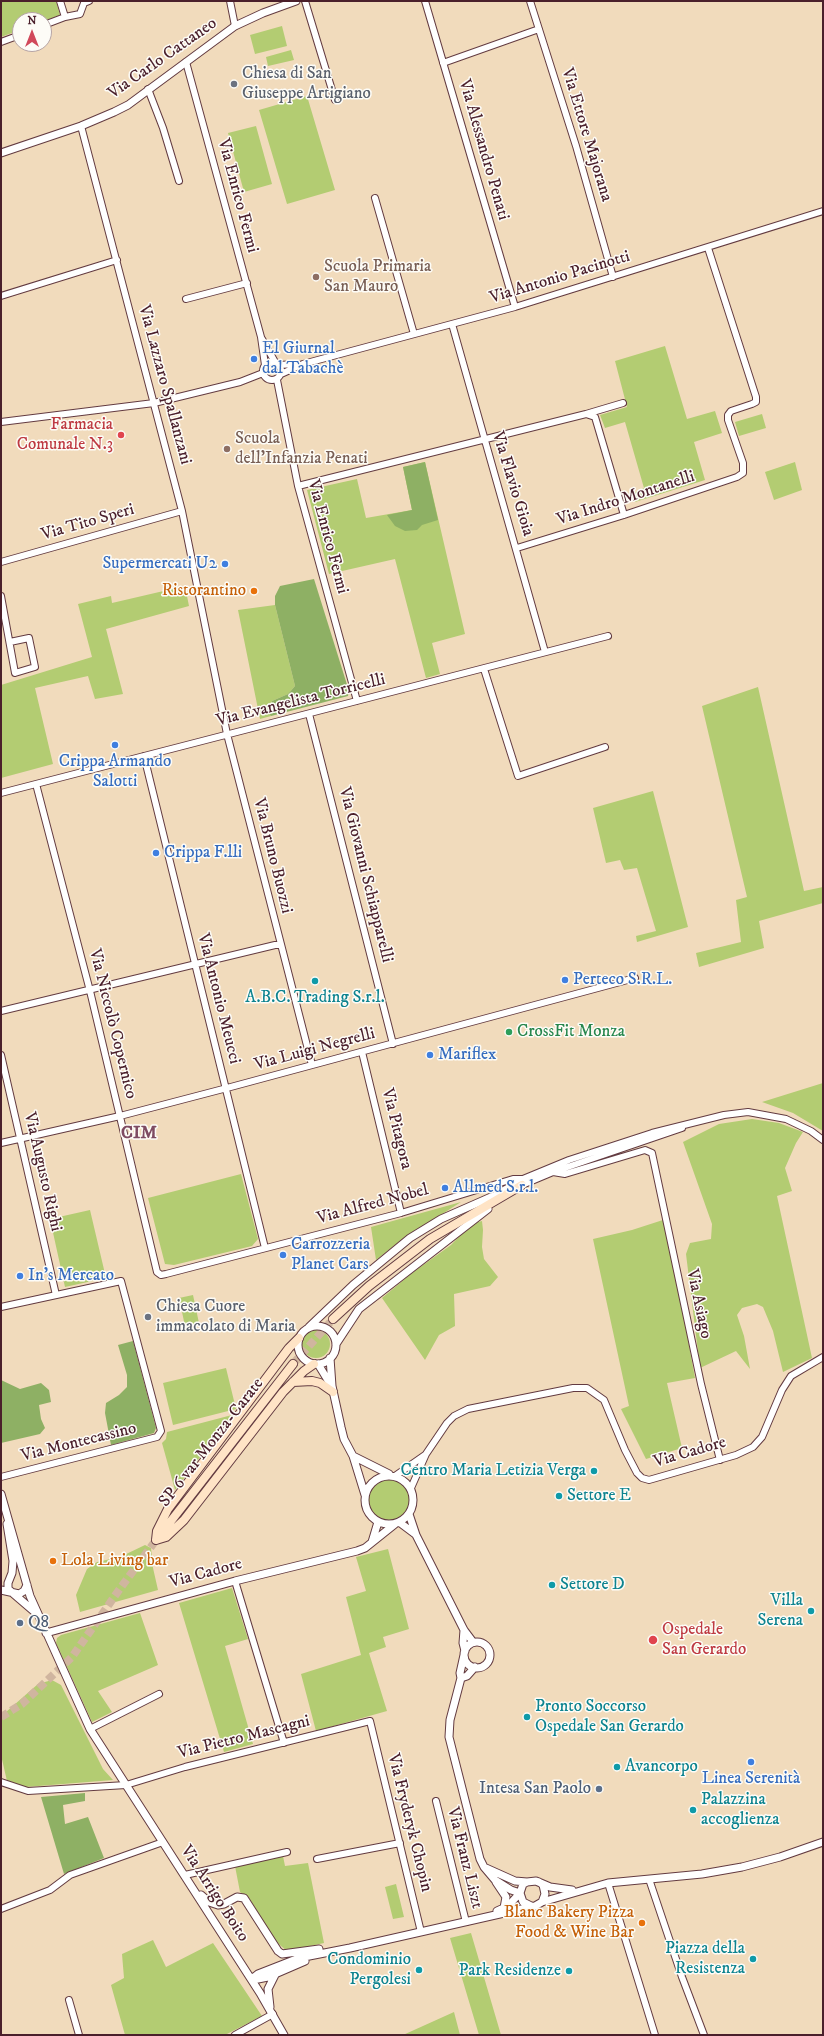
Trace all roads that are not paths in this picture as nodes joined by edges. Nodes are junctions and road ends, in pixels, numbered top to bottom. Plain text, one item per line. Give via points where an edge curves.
1 (60, 1) edge
2 (89, 1) edge
3 (230, 1) edge
4 (296, 1) edge
5 (305, 1) edge
6 (425, 1) edge
7 (530, 1) edge
8 (65, 17) junction
9 (52, 22) edge
10 (235, 26) junction
11 (539, 29) junction
12 (12, 38) edge
13 (1, 42) edge
14 (186, 62) junction
15 (443, 63) junction
16 (148, 89) junction
17 (334, 100) dead end
18 (81, 126) junction
19 (1, 153) edge
20 (179, 181) dead end
21 (375, 198) dead end
22 (823, 211) edge
23 (708, 248) junction
24 (117, 260) junction
25 (613, 277) junction
26 (247, 283) junction
27 (1, 296) edge
28 (186, 299) dead end
29 (515, 307) junction
30 (452, 324) junction
31 (414, 334) junction
32 (261, 337) junction
33 (265, 364) junction
34 (276, 364) junction
35 (303, 364) junction
36 (263, 373) junction
37 (279, 377) junction
38 (154, 403) junction
39 (623, 403) dead end
40 (586, 414) junction
41 (1, 422) edge
42 (484, 440) junction
43 (298, 486) junction
44 (182, 511) junction
45 (624, 515) junction
46 (517, 548) junction
47 (1, 562) edge
48 (1, 596) edge
49 (608, 636) dead end
50 (10, 642) junction
51 (545, 652) junction
52 (210, 653) joint
53 (484, 669) junction
54 (357, 701) junction
55 (309, 714) junction
56 (226, 734) junction
57 (605, 747) dead end
58 (144, 756) junction
59 (36, 784) junction
60 (1, 793) edge
61 (281, 945) junction
62 (195, 965) junction
63 (635, 978) dead end
64 (90, 991) junction
65 (1, 1011) edge
66 (393, 1044) junction
67 (362, 1052) junction
68 (1, 1055) edge
69 (312, 1065) junction
70 (227, 1088) junction
71 (120, 1116) junction
72 (20, 1138) junction
73 (823, 1140) edge
74 (1, 1142) edge
75 (652, 1153) joint
76 (594, 1155) junction
77 (553, 1172) junction
78 (523, 1182) junction
79 (491, 1197) junction
80 (401, 1213) junction
81 (450, 1225) junction
82 (265, 1248) junction
83 (157, 1272) joint
84 (56, 1295) junction
85 (1, 1306) edge
86 (334, 1320) tunnel mouth
87 (309, 1327) junction
88 (298, 1338) junction
89 (336, 1344) junction
90 (822, 1357) edge
91 (330, 1358) junction
92 (293, 1364) tunnel mouth
93 (316, 1364) junction
94 (293, 1382) junction
95 (332, 1389) junction
96 (426, 1454) junction
97 (353, 1456) junction
98 (720, 1460) junction
99 (393, 1475) junction
100 (1, 1477) edge
101 (411, 1488) junction
102 (1, 1494) edge
103 (365, 1495) junction
104 (6, 1514) junction
105 (409, 1514) junction
106 (378, 1522) junction
107 (397, 1523) junction
108 (416, 1535) junction
109 (156, 1540) junction
110 (372, 1542) junction
111 (10, 1578) junction
112 (235, 1581) junction
113 (1, 1582) edge
114 (26, 1582) junction
115 (1, 1590) edge
116 (13, 1593) junction
117 (40, 1618) junction
118 (464, 1630) junction
119 (46, 1633) junction
120 (474, 1642) junction
121 (465, 1653) junction
122 (474, 1667) junction
123 (461, 1678) junction
124 (159, 1694) dead end
125 (370, 1721) joint
126 (90, 1729) junction
127 (284, 1743) junction
128 (1, 1782) edge
129 (126, 1785) junction
130 (436, 1801) dead end
131 (163, 1842) junction
132 (823, 1842) edge
133 (400, 1843) junction
134 (287, 1852) dead end
135 (317, 1859) dead end
136 (484, 1867) junction
137 (185, 1874) junction
138 (649, 1879) junction
139 (494, 1880) junction
140 (527, 1882) junction
141 (539, 1882) junction
142 (608, 1883) junction
143 (194, 1889) junction
144 (576, 1891) junction
145 (520, 1893) junction
146 (542, 1902) junction
147 (531, 1906) junction
148 (504, 1908) junction
149 (1, 1909) edge
150 (487, 1916) junction
151 (466, 1922) junction
152 (421, 1932) junction
153 (345, 1949) junction
154 (330, 1952) junction
155 (275, 1975) junction
156 (253, 1977) junction
157 (69, 2000) dead end
158 (271, 2012) junction
159 (80, 2035) edge
160 (235, 2035) edge
161 (284, 2035) edge
162 (656, 2035) edge
163 (704, 2035) edge

1 - 8 street
2 - 8 street via 84,3 80,14
3 - 10 street
4 - 10 street, Via Carlo Cattaneo
5 - 17 street
6 - 15 street, Via Alessandro Penati
7 - 11 street, Via Ettore Majorana
8 - 9 street
10 - 14 street, Via Carlo Cattaneo
11 - 15 street
11 - 25 street, Via Ettore Majorana via 576,146
12 - 13 street
14 - 16 street, Via Carlo Cattaneo
14 - 26 street, Via Enrico Fermi
15 - 29 street, Via Alessandro Penati
16 - 18 street, Via Carlo Cattaneo via 128,105
16 - 20 street
18 - 19 street, Via Carlo Cattaneo
18 - 24 street, Via Lazzaro Spallanzani
21 - 31 street
22 - 23 street, Via Antonio Pacinotti
23 - 25 street, Via Antonio Pacinotti
23 - 45 street, Via Indro Montanelli via 756,402 731,411 728,415 743,463 742,473 737,477
24 - 27 street
24 - 38 street, Via Lazzaro Spallanzani
25 - 29 street, Via Antonio Pacinotti
26 - 28 street
26 - 32 street, Via Enrico Fermi
29 - 30 street, Via Antonio Pacinotti
30 - 31 street, Via Antonio Pacinotti
30 - 42 street, Via Flavio Gioia
31 - 35 street, Via Antonio Pacinotti
32 - 33 street, Via Enrico Fermi
32 - 34 street, Via Enrico Fermi
33 - 34 street
33 - 36 street
34 - 35 street, Via Antonio Pacinotti
34 - 37 street via 281,368
35 - 37 street, Via Antonio Pacinotti
36 - 37 street via 267,379
36 - 38 street via 240,382
37 - 43 street, Via Enrico Fermi
38 - 41 street
38 - 44 street, Via Lazzaro Spallanzani
39 - 40 street
40 - 42 street
40 - 45 street via 595,417
42 - 43 street
42 - 46 street, Via Flavio Gioia
43 - 54 street, Via Enrico Fermi
44 - 47 street, Via Tito Speri
44 - 52 street, Via Lazzaro Spallanzani
45 - 46 street, Via Indro Montanelli
46 - 51 street, Via Flavio Gioia
48 - 50 street
49 - 51 street, Via Evangelista Torricelli
50 - 50 street via 29,638 36,667 14,673
51 - 53 street, Via Evangelista Torricelli
52 - 56 street, Via Bruno Buozzi
53 - 54 street, Via Evangelista Torricelli
53 - 57 street via 518,776
54 - 55 street, Via Evangelista Torricelli
55 - 56 street, Via Evangelista Torricelli
55 - 66 street, Via Giovanni Schiapparelli
56 - 58 street, Via Evangelista Torricelli
56 - 61 street, Via Bruno Buozzi
58 - 59 street, Via Evangelista Torricelli
58 - 62 street, Via Antonio Meucci
59 - 60 street, Via Evangelista Torricelli
59 - 64 street, Via Niccolò Copernico
61 - 62 street
61 - 69 street, Via Bruno Buozzi
62 - 64 street
62 - 70 street, Via Antonio Meucci
63 - 66 street, Via Luigi Negrelli
64 - 65 street
64 - 71 street, Via Niccolò Copernico
66 - 67 street, Via Luigi Negrelli
67 - 69 street, Via Luigi Negrelli
67 - 80 street, Via Pitagora
68 - 72 street, Via Augusto Righi
69 - 70 street, Via Luigi Negrelli
70 - 71 street, Via Luigi Negrelli
70 - 82 street, Via Antonio Meucci
71 - 72 street, Via Luigi Negrelli
71 - 83 street, Via Niccolò Copernico
72 - 74 street, Via Luigi Negrelli
72 - 84 street, Via Augusto Righi
73 - 76 street via 786,1119 760,1113 737,1112 710,1118
75 - 77 street, Via Alfred Nobel via 645,1150 565,1174
75 - 98 street, Via Asiago via 701,1384
76 - 77 street, Via Alfred Nobel
76 - 78 street, Via Alfred Nobel
77 - 78 street, Via Alfred Nobel
78 - 79 street
78 - 80 street, Via Alfred Nobel via 513,1179
78 - 81 main road
78 - 89 street via 368,1302 354,1315
79 - 81 main road
79 - 87 street via 440,1219 405,1241
80 - 82 street, Via Alfred Nobel
81 - 86 main road via 369,1286
82 - 83 street, Via Alfred Nobel via 166,1274 161,1275
84 - 85 street
84 - 100 street, Via Montecassino via 121,1281 161,1430 157,1437
87 - 88 street
87 - 89 street via 327,1328 334,1335
88 - 93 street via 298,1348 302,1356
88 - 109 main road via 168,1509 157,1530
89 - 91 street via 335,1352
90 - 98 street, Via Cadore via 786,1382 762,1437 753,1447
91 - 93 street
91 - 95 street
92 - 109 main road, SP 6 var Monza-Carate
93 - 94 main road
93 - 95 street
94 - 95 main road via 312,1381
94 - 109 main road via 184,1520 166,1537
95 - 97 street via 344,1439
96 - 98 street, Via Cadore via 447,1423 468,1409 573,1388 587,1388 604,1400 636,1474 642,1478 649,1480
96 - 99 street, Via Cadore
96 - 101 street, Via Cadore
97 - 99 street via 377,1470
97 - 103 street
99 - 101 street via 404,1480
99 - 103 street, Via Cadore via 374,1480
101 - 105 street, Via Cadore via 414,1501
102 - 104 street
103 - 106 street via 367,1511
104 - 111 street via 13,1561
104 - 114 street, Via Arrigo Boito
105 - 107 street, Via Cadore
105 - 108 street
106 - 107 street
106 - 110 street
107 - 108 street
107 - 110 street, Via Cadore
108 - 118 street
110 - 112 street, Via Cadore via 357,1551
111 - 113 street
111 - 114 street via 16,1575
111 - 116 street via 7,1586
112 - 119 street, Via Cadore
112 - 127 street
114 - 116 street via 22,1593
114 - 117 street, Via Arrigo Boito
115 - 116 street
116 - 117 street
117 - 119 street, Via Arrigo Boito
118 - 120 street
118 - 121 street
119 - 126 street, Via Arrigo Boito
120 - 121 street
120 - 122 street via 483,1644 490,1653 486,1663
121 - 122 street via 467,1663
121 - 123 street
122 - 123 street via 467,1676
123 - 136 street via 450,1720 449,1737
124 - 126 street
125 - 127 street, Via Pietro Mascagni
125 - 133 street, Via Fryderyk Chopin
126 - 129 street, Via Arrigo Boito
127 - 129 street, Via Pietro Mascagni via 185,1766
128 - 129 street, Via Pietro Mascagni via 28,1791
129 - 131 street, Via Arrigo Boito
130 - 151 street, Via Franz Liszt
131 - 137 street, Via Arrigo Boito
131 - 149 street via 70,1875 50,1890
132 - 138 street via 742,1867
133 - 135 street
133 - 152 street, Via Fryderyk Chopin
134 - 137 street
136 - 139 street
136 - 140 street via 515,1881
137 - 143 street, Via Arrigo Boito
138 - 142 street
138 - 163 street
139 - 145 street
139 - 148 street via 506,1897
140 - 141 street
140 - 145 street via 520,1888
141 - 144 street via 550,1887
141 - 146 street via 545,1889
142 - 144 street
142 - 162 street
143 - 153 street via 218,1906 236,1897 244,1898 282,1954
143 - 156 street, Via Arrigo Boito
144 - 146 street
145 - 147 street via 522,1902
145 - 148 street
146 - 147 street
147 - 150 street
148 - 150 street
150 - 151 street
151 - 152 street
152 - 153 street
153 - 154 street
154 - 155 street
154 - 156 street via 299,1958
155 - 156 street via 265,1978
155 - 158 street via 268,1989
156 - 158 street, Via Arrigo Boito
157 - 159 street
158 - 160 street
158 - 161 street, Via Arrigo Boito

